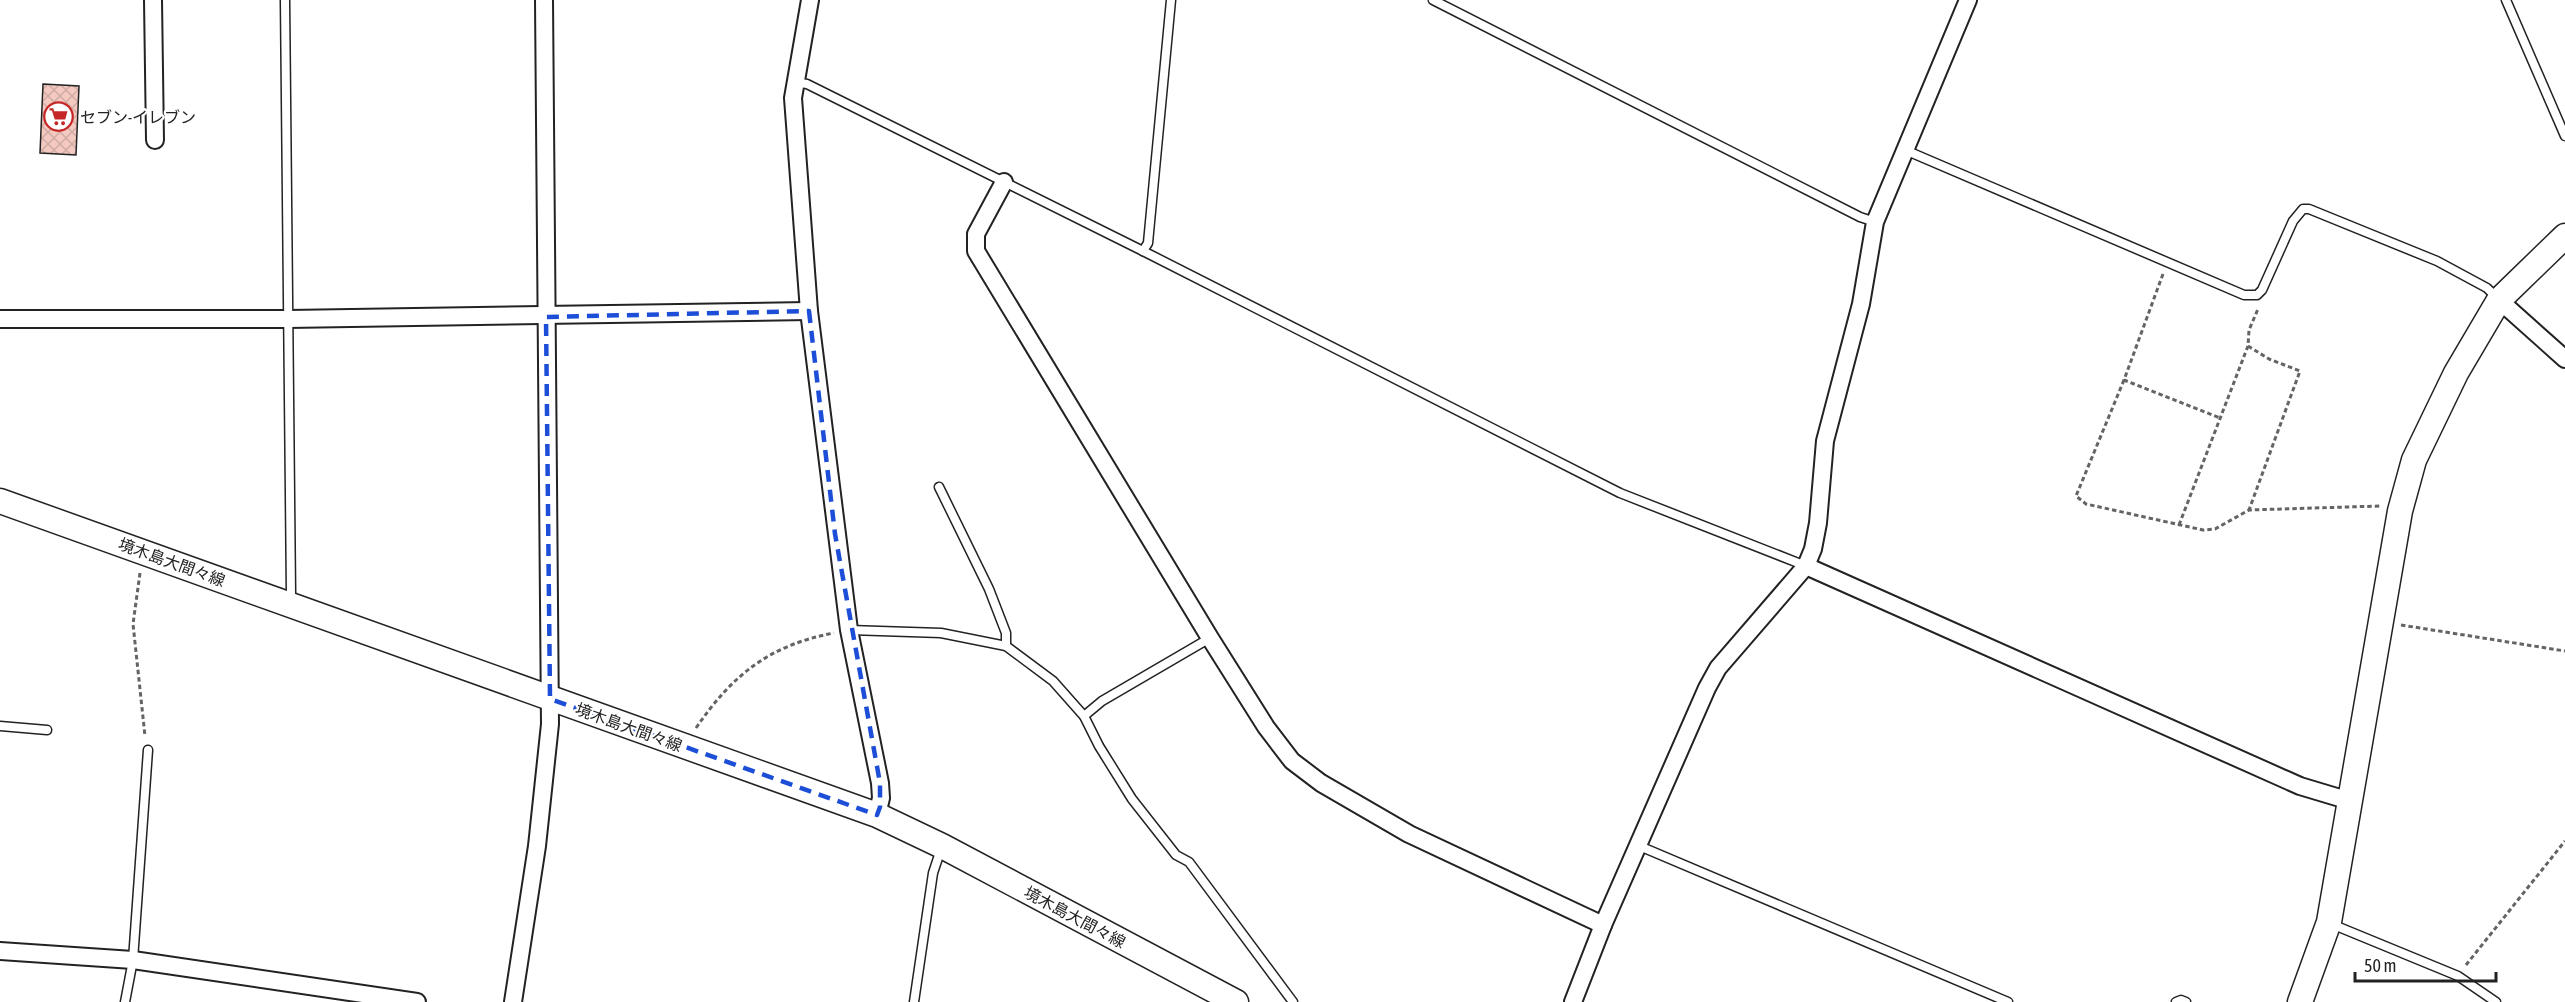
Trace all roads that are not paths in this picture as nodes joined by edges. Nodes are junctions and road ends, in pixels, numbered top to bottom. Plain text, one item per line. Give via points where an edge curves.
1 (153, 0) edge
2 (285, 0) edge
3 (544, 0) edge
4 (810, 0) edge
5 (1171, 0) edge
6 (1433, 0) edge
7 (1968, 0) edge
8 (2506, 0) edge
9 (794, 82) junction
10 (2565, 135) edge
11 (155, 140) dead end
12 (1904, 150) junction
13 (1004, 182) junction
14 (1875, 222) junction
15 (2565, 236) edge
16 (1143, 251) junction
17 (2499, 300) junction
18 (809, 311) junction
19 (546, 317) junction
20 (0, 319) edge
21 (288, 320) junction
22 (2565, 359) edge
23 (939, 487) dead end
24 (0, 501) edge
25 (1806, 566) junction
26 (287, 605) junction
27 (849, 630) junction
28 (1210, 638) junction
29 (1006, 646) junction
30 (550, 699) junction
31 (1084, 716) junction
32 (0, 726) edge
33 (47, 730) dead end
34 (148, 750) road end
35 (2350, 801) junction
36 (877, 815) junction
37 (1637, 845) junction
38 (942, 846) junction
39 (2329, 922) junction
40 (1603, 925) junction
41 (0, 951) edge
42 (133, 960) junction
43 (125, 1002) edge
44 (417, 1002) edge
45 (513, 1002) edge
46 (914, 1002) edge
47 (1236, 1002) edge
48 (1293, 1002) edge
49 (1573, 1002) edge
50 (2008, 1002) edge
51 (2176, 1002) edge
52 (2186, 1002) edge
53 (2300, 1002) edge
54 (2496, 1002) edge

1 - 11 street
2 - 21 lane
3 - 19 street
4 - 9 street
5 - 16 lane via 1148,243
6 - 14 lane
7 - 12 street
8 - 10 lane
9 - 13 lane via 807,84
9 - 18 street
12 - 14 street
12 - 17 lane via 2244,295 2257,295 2262,290 2293,220 2303,209 2309,209 2437,261 2487,288
13 - 16 lane
13 - 28 street via 976,234 976,251
14 - 25 street via 1861,304 1825,441 1818,523
15 - 17 main road
16 - 25 lane via 1620,493
17 - 22 street
17 - 35 main road via 2456,374 2414,460 2400,511
18 - 19 street
18 - 27 street
19 - 21 street
19 - 30 street
20 - 21 street
21 - 26 lane via 291,595
23 - 29 lane via 989,589 1006,633
24 - 26 main road, 境木島大間々線
25 - 35 street via 2300,786
25 - 37 street via 1718,668
26 - 30 main road, 境木島大間々線
27 - 29 lane via 941,633
27 - 36 street via 880,783
28 - 31 lane via 1102,701
28 - 40 street via 1266,727 1304,773 1409,834
29 - 31 lane via 1053,681
30 - 36 main road, 境木島大間々線
30 - 45 street via 537,846
31 - 48 lane via 1132,799 1176,855 1189,862
32 - 33 lane
34 - 42 lane
35 - 39 main road
36 - 38 main road, 境木島大間々線
37 - 40 street
37 - 50 lane
38 - 46 lane via 933,873
38 - 47 main road, 境木島大間々線
39 - 53 main road
39 - 54 lane via 2458,976
40 - 49 street
41 - 42 street
42 - 43 lane
42 - 44 street
51 - 52 lane

